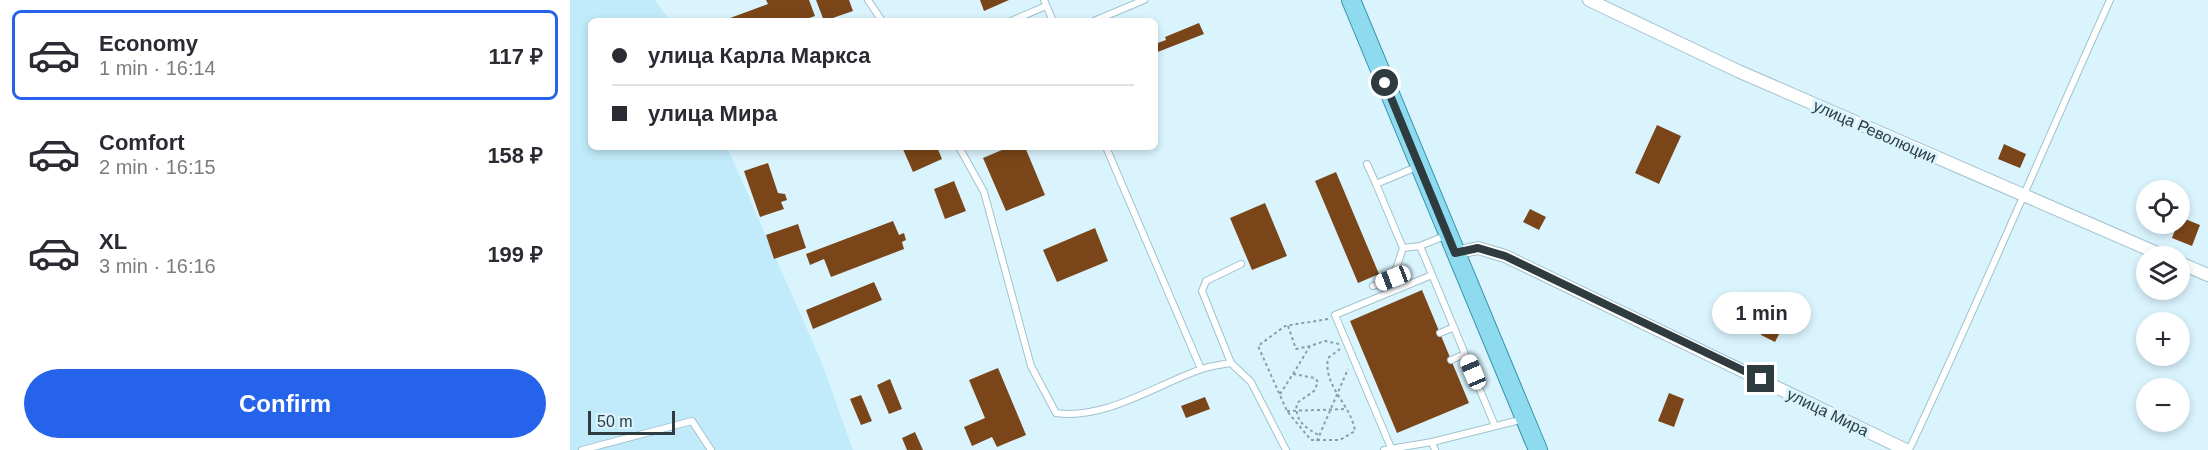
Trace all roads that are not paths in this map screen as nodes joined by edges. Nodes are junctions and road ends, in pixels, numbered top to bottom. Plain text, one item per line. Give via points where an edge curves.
1 (868, 0) edge
2 (1144, 0) edge
3 (1351, 0) edge
4 (1588, 0) edge
5 (2110, 0) edge
6 (1045, 3) edge
7 (880, 18) edge
8 (1017, 18) edge
9 (1052, 18) edge
10 (1101, 18) edge
11 (961, 150) edge
12 (1107, 150) edge
13 (1368, 164) dead end
14 (1419, 166) junction
15 (1376, 184) junction
16 (2022, 196) junction
17 (1448, 235) junction
18 (1420, 246) junction
19 (2140, 246) edge
20 (1403, 248) junction
21 (1455, 253) junction
22 (1241, 264) dead end
23 (2190, 267) edge
24 (1432, 275) junction
25 (2208, 275) edge
26 (1373, 286) dead end
27 (1454, 327) junction
28 (1440, 333) dead end
29 (1465, 354) junction
30 (1451, 360) dead end
31 (1231, 363) junction
32 (1201, 369) junction
33 (1526, 419) junction
34 (1495, 426) junction
35 (1431, 442) junction
36 (1388, 449) edge
37 (582, 450) edge
38 (711, 450) edge
39 (1286, 450) edge
40 (1435, 450) edge
41 (1538, 450) edge
42 (1908, 450) edge

1 - 7 lane
2 - 10 lane
3 - 14 main road
4 - 16 street, улица Революции
5 - 16 lane
6 - 8 lane
6 - 9 lane
11 - 32 lane via 984,192 1031,366 1056,413 1077,416 1134,398
12 - 32 lane
13 - 15 lane
14 - 15 lane
14 - 17 main road
15 - 20 lane
16 - 19 street, улица Революции
16 - 42 lane
17 - 18 lane
17 - 21 main road
18 - 20 lane
18 - 24 lane
20 - 26 lane via 1393,278
21 - 33 main road
21 - 42 street, улица Мира via 1478,248 1505,256
22 - 31 lane via 1206,281 1202,291
23 - 25 street
24 - 27 lane
24 - 36 lane via 1335,315
27 - 28 lane
27 - 29 lane
29 - 30 lane
29 - 34 lane
31 - 32 lane
31 - 39 lane via 1251,382
33 - 34 lane
33 - 41 main road
34 - 35 lane
35 - 36 lane
35 - 40 lane
37 - 38 lane via 692,421

